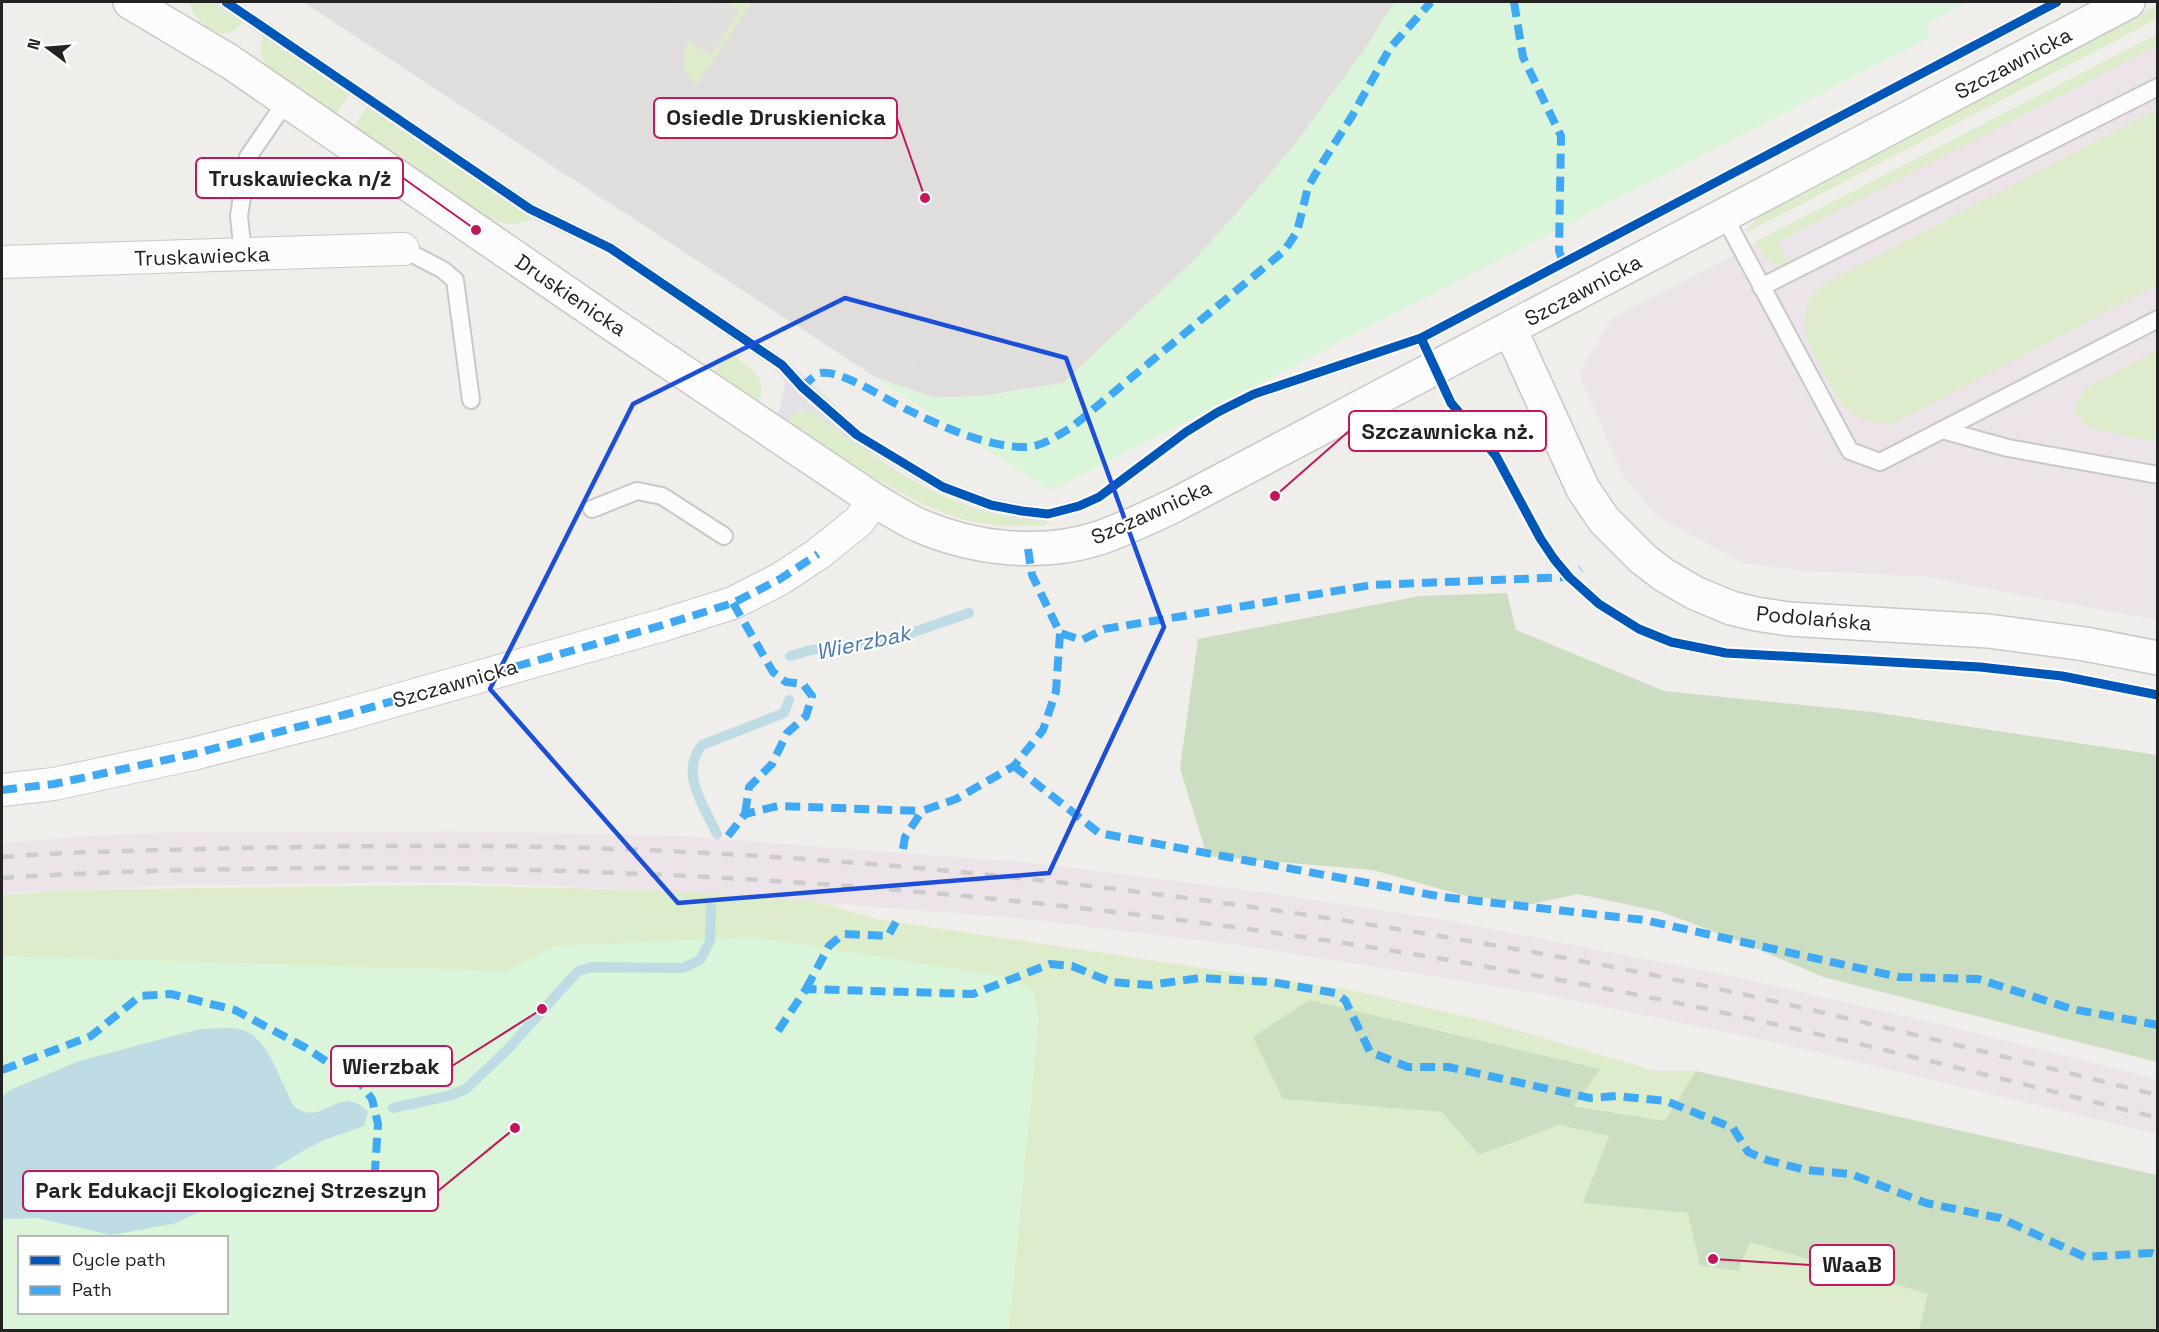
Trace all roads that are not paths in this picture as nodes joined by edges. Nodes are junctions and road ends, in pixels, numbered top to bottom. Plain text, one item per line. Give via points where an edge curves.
1 (2128, 2) edge
2 (149, 6) edge
3 (2157, 87) edge
4 (287, 100) junction
5 (1724, 216) junction
6 (403, 249) joint
7 (243, 254) junction
8 (2, 262) edge
9 (1761, 287) junction
10 (2157, 319) edge
11 (1510, 329) junction
12 (471, 400) dead end
13 (1942, 430) junction
14 (2157, 475) edge
15 (874, 500) junction
16 (592, 508) dead end
17 (724, 536) dead end
18 (1028, 549) joint
19 (2157, 658) edge
20 (2, 790) edge

1 - 5 street, Szczawnicka
2 - 4 street, Druskienicka
3 - 9 lane
4 - 7 lane via 248,157 239,216
4 - 15 street, Druskienicka
5 - 9 lane
5 - 11 street, Szczawnicka
6 - 7 street, Truskawiecka
6 - 12 lane via 455,280
7 - 8 street, Truskawiecka
9 - 13 lane via 1850,451 1880,462
10 - 13 lane
11 - 18 street, Szczawnicka via 1165,510 1097,538 1066,546
11 - 19 street, Podolańska via 1583,489 1604,520 1643,559 1695,593 1731,608 1789,619 1988,631
13 - 14 lane via 2008,448
15 - 18 street, Druskienicka via 917,525 950,537
15 - 20 street, Szczawnicka via 859,521 818,554 733,603 193,754 54,784
16 - 17 lane via 637,491 662,496

